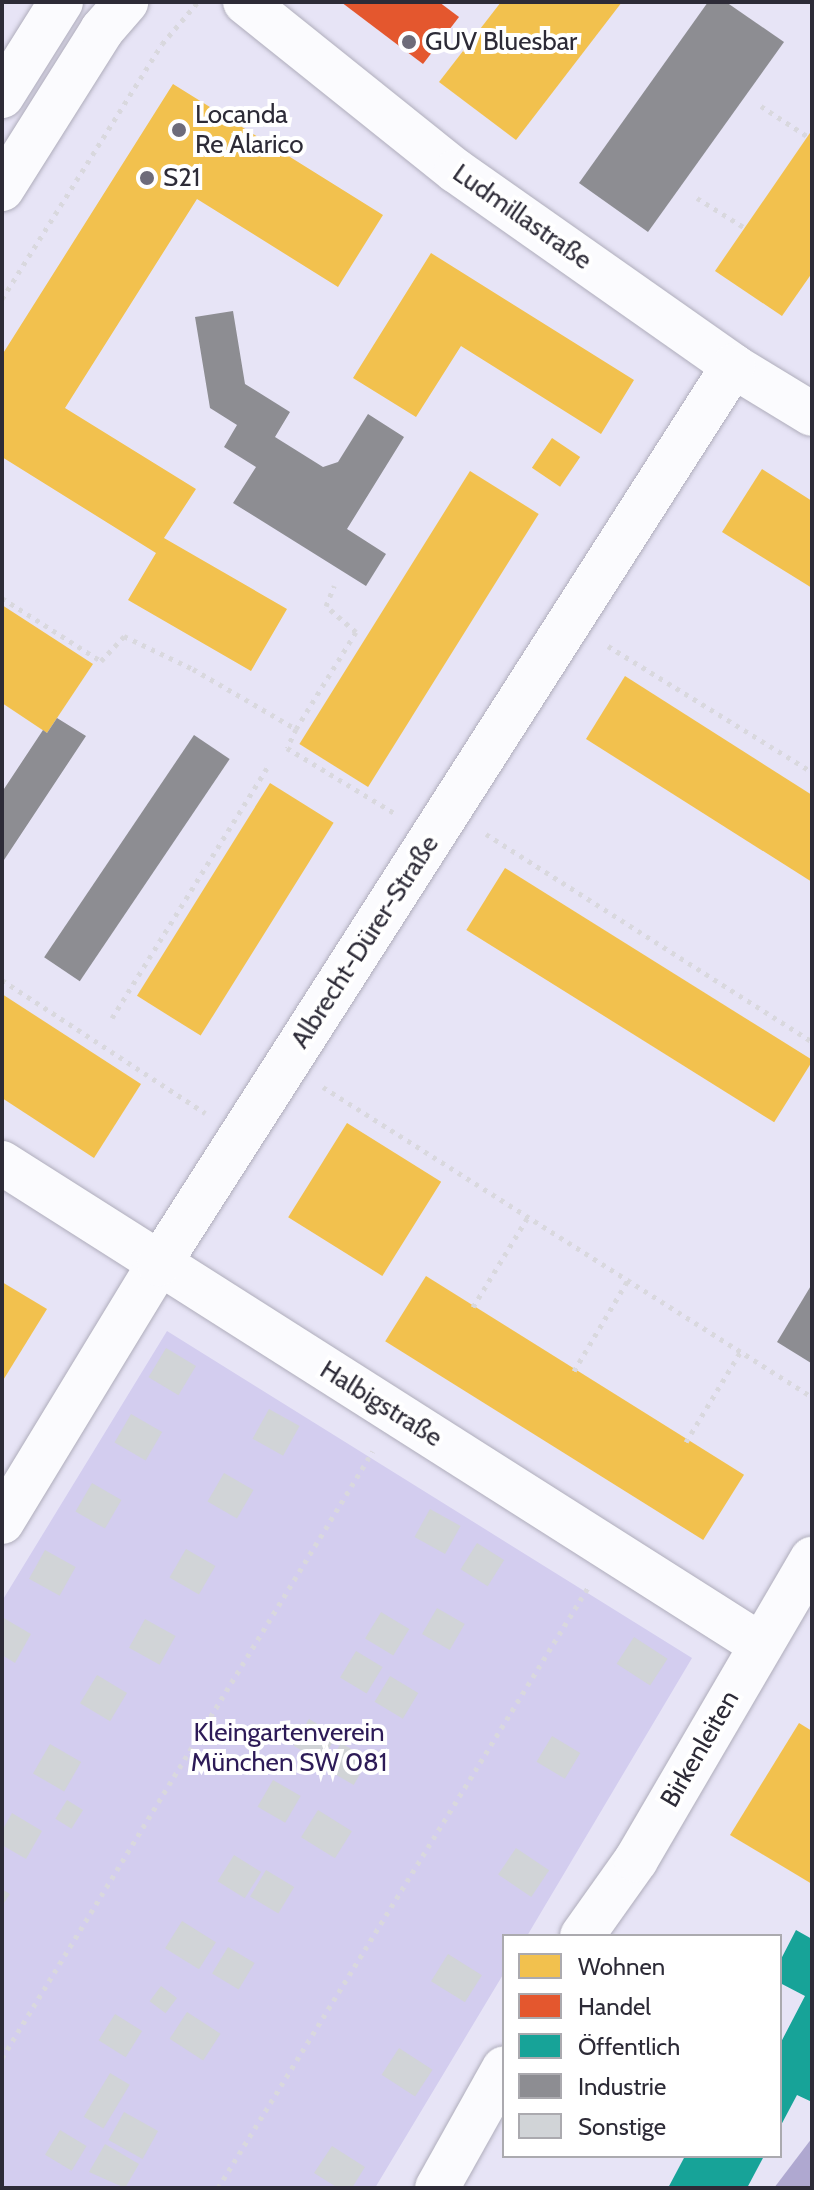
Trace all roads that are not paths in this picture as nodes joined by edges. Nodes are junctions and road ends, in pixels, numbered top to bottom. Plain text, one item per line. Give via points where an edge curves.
1 (61, 2) edge
2 (126, 2) edge
3 (245, 2) edge
4 (2, 96) edge
5 (2, 189) edge
6 (733, 366) junction
7 (812, 414) edge
8 (2, 1163) edge
9 (159, 1264) junction
10 (2, 1522) edge
11 (812, 1559) edge
12 (761, 1645) junction
13 (583, 1934) edge
14 (502, 2072) edge
15 (437, 2188) edge

1 - 4 street
2 - 5 street via 102,30
3 - 6 street, Ludmillastraße via 456,171
6 - 7 street, Ludmillastraße
6 - 9 street, Albrecht-Dürer-Straße
8 - 9 street, Halbigstraße
9 - 10 street, Albrecht-Dürer-Straße
9 - 12 street, Halbigstraße
11 - 12 street, Birkenleiten
12 - 13 street, Birkenleiten via 636,1860
14 - 15 street

